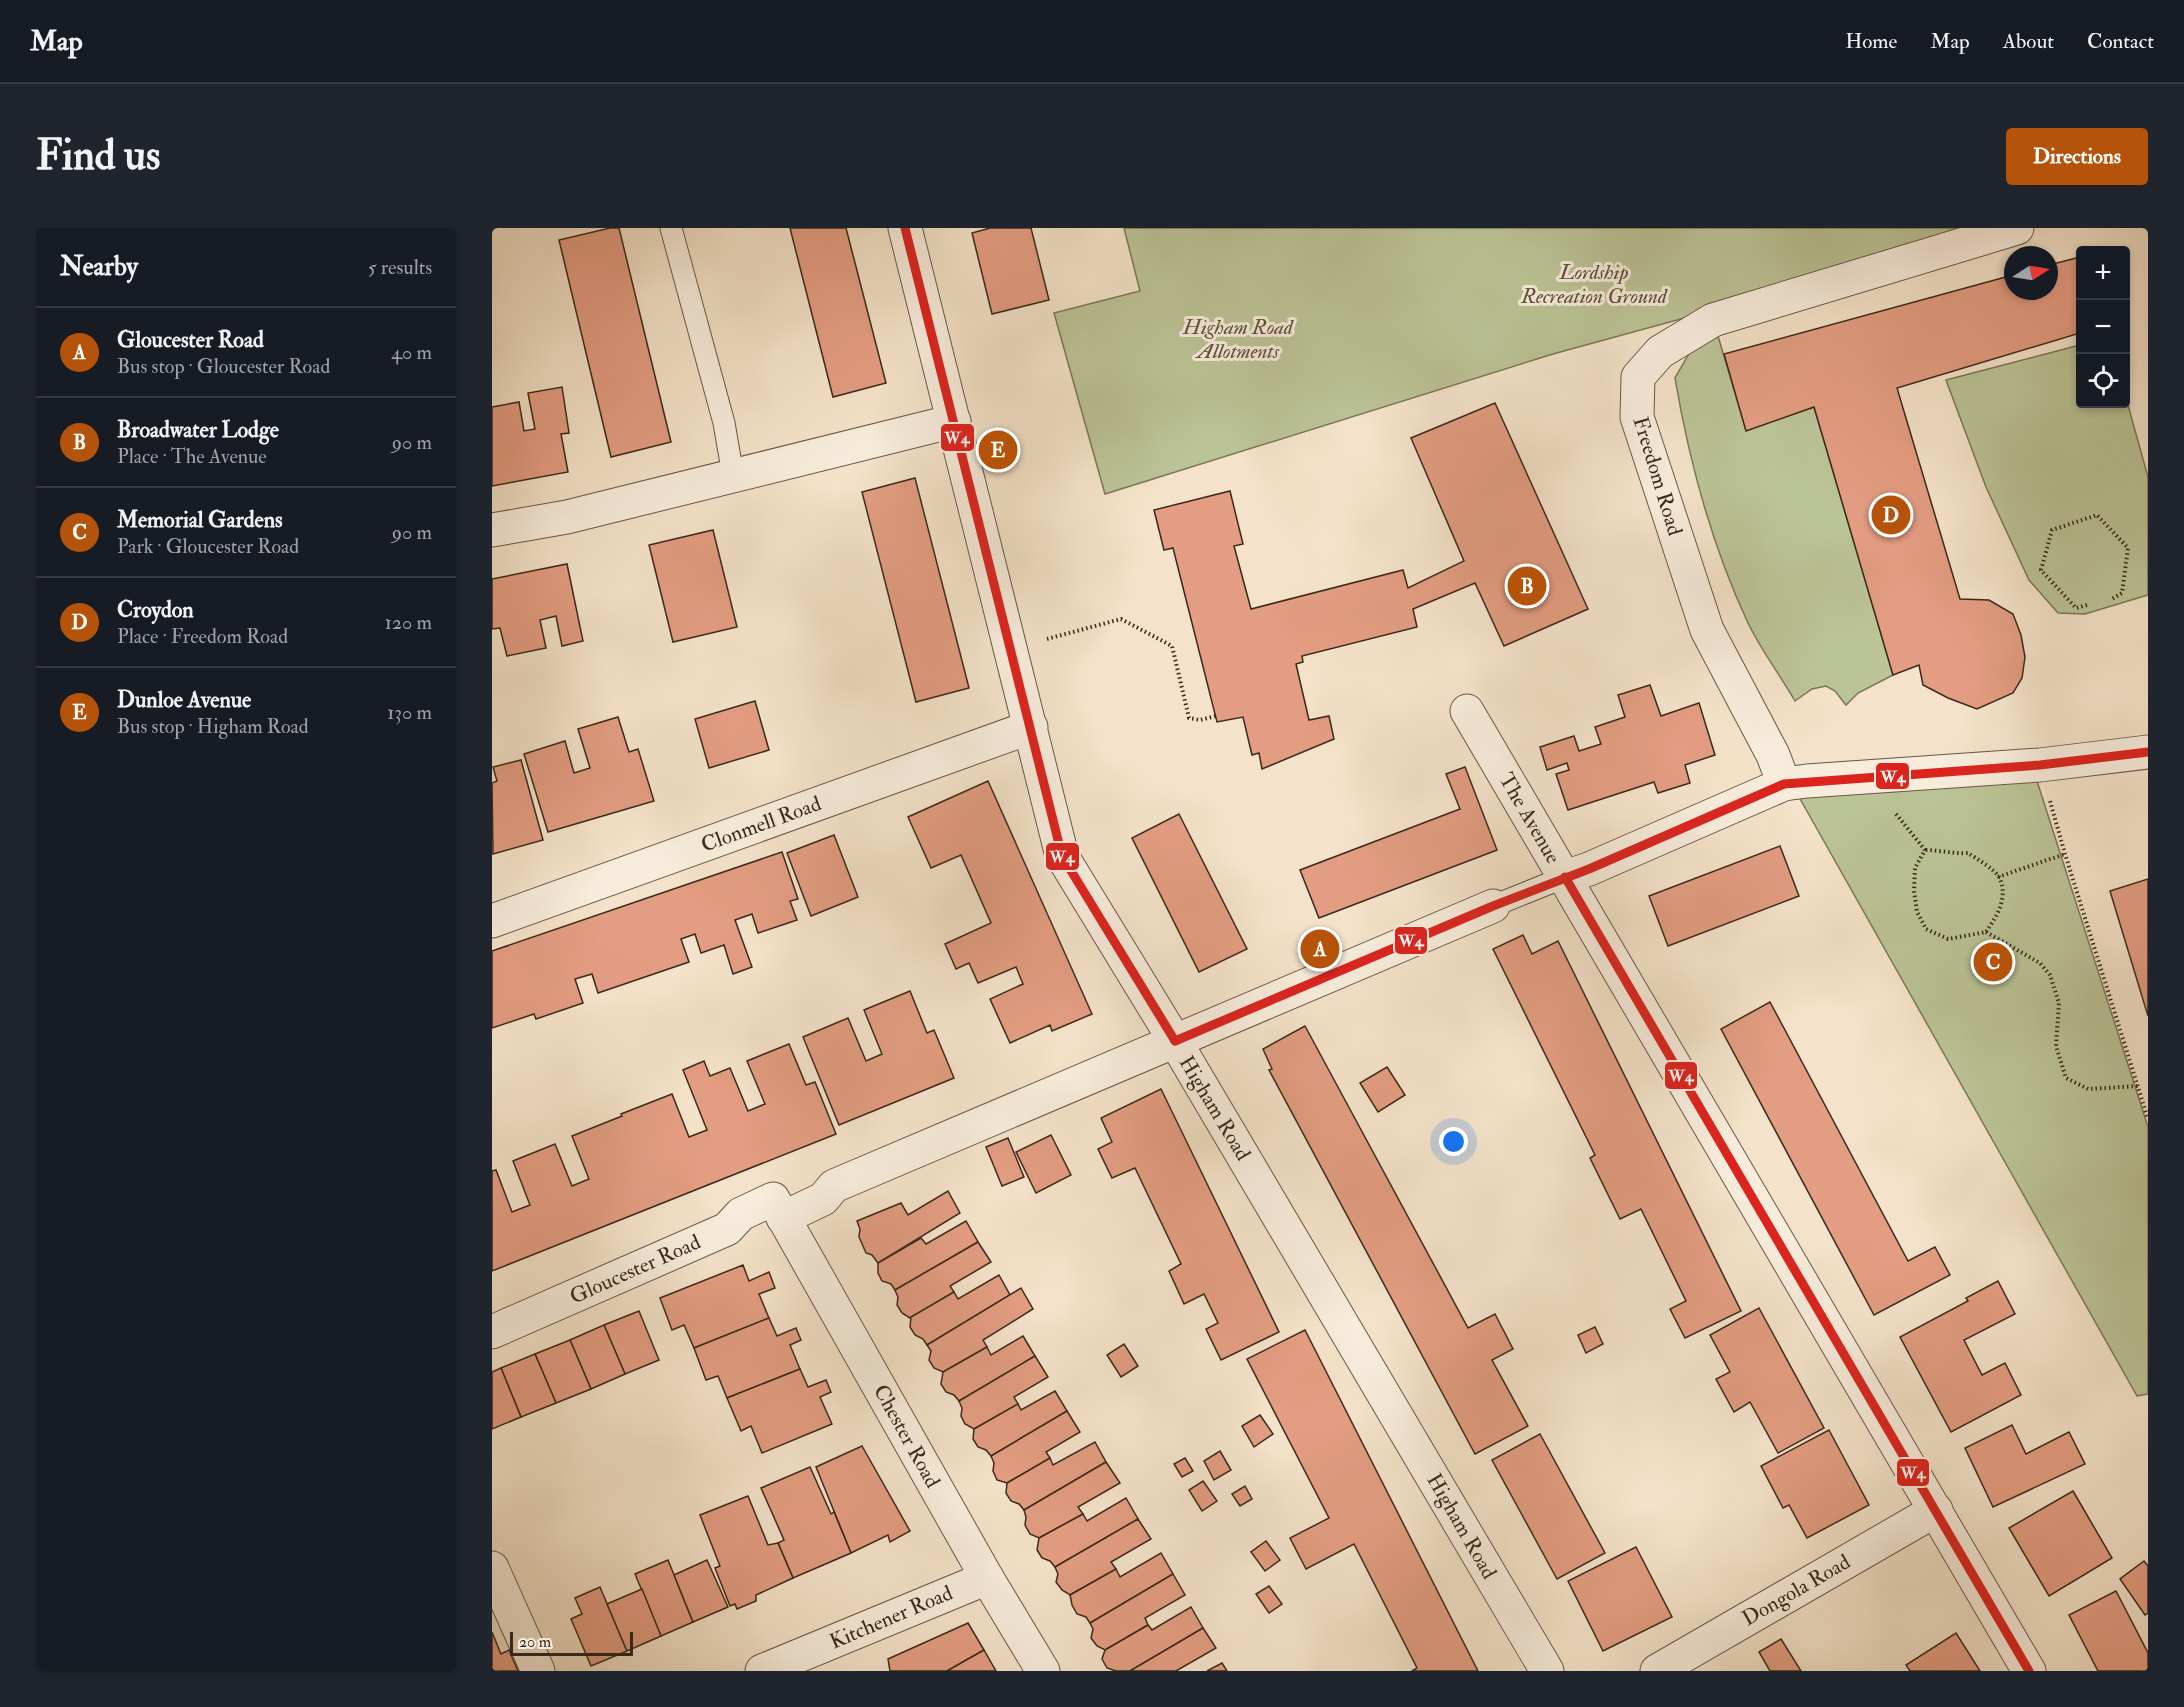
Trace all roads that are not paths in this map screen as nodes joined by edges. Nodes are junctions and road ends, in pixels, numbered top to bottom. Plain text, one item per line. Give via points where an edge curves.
1 (671, 228) edge
2 (905, 228) edge
3 (2017, 228) edge
4 (954, 421) junction
5 (733, 475) junction
6 (492, 530) edge
7 (1467, 711) dead end
8 (1031, 727) junction
9 (2148, 752) edge
10 (1784, 784) junction
11 (1565, 878) junction
12 (1494, 906) joint
13 (492, 921) edge
14 (1175, 1041) junction
15 (778, 1208) junction
16 (492, 1332) edge
17 (1936, 1510) junction
18 (492, 1568) edge
19 (987, 1578) junction
20 (538, 1671) edge
21 (762, 1671) edge
22 (1043, 1671) edge
23 (1547, 1671) edge
24 (1657, 1671) edge
25 (2029, 1671) edge

1 - 5 lane via 724,423
2 - 4 street, Higham Road
3 - 10 street, Freedom Road via 1713,320 1660,352 1638,377 1637,417 1707,630 1773,755
4 - 5 street
4 - 8 street, Higham Road
5 - 6 street via 567,517
7 - 11 street, The Avenue
8 - 13 street, Clonmell Road
8 - 14 street, Higham Road via 1062,856
9 - 10 street, Gloucester Road via 2040,765
10 - 11 street, Gloucester Road
11 - 12 lane, Gloucester Road
11 - 17 street, The Avenue
12 - 14 street, Gloucester Road
14 - 15 street, Gloucester Road via 834,1186 823,1199
14 - 23 street, Higham Road
15 - 16 street, Gloucester Road via 741,1214 726,1229
15 - 19 street, Chester Road
17 - 24 street, Dongola Road
17 - 25 street, The Avenue
18 - 20 street
19 - 21 street, Kitchener Road
19 - 22 street, Chester Road

